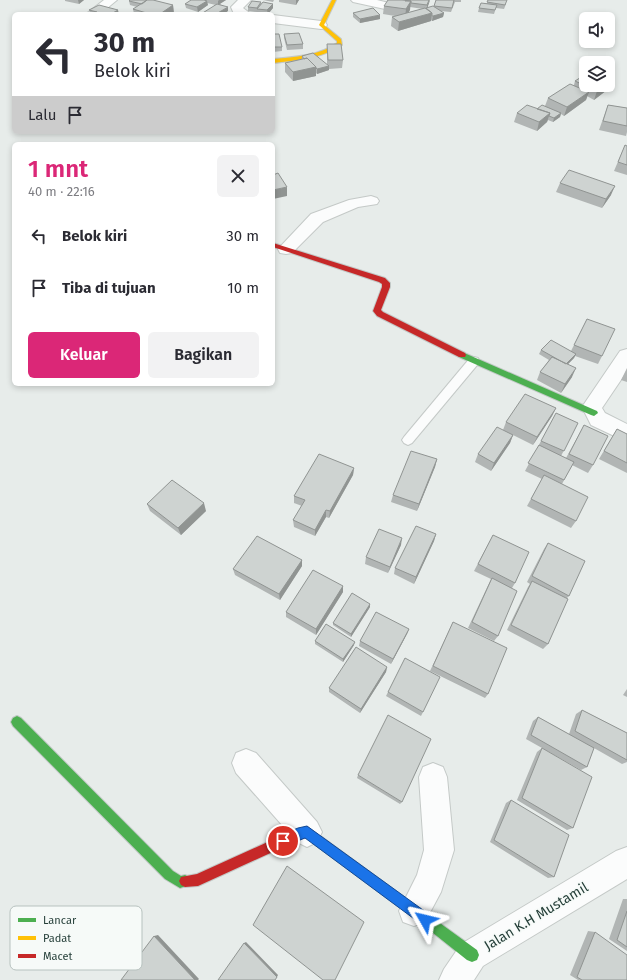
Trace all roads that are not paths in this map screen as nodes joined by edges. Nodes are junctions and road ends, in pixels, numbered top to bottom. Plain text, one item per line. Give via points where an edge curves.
1 (111, 0) edge
2 (245, 0) edge
3 (334, 0) edge
4 (357, 0) edge
5 (385, 5) edge
6 (95, 12) edge
7 (239, 12) edge
8 (275, 19) edge
9 (321, 25) junction
10 (275, 61) edge
11 (372, 201) dead end
12 (279, 247) edge
13 (627, 356) edge
14 (474, 361) junction
15 (594, 413) junction
16 (627, 434) edge
17 (408, 440) dead end
18 (17, 722) dead end
19 (246, 763) dead end
20 (433, 777) dead end
21 (307, 832) junction
22 (627, 862) edge
23 (414, 911) junction
24 (472, 955) junction
25 (455, 980) edge

1 - 6 street
2 - 7 street via 237,7
3 - 9 street
4 - 5 street
8 - 9 street
9 - 10 street via 339,40 337,48
11 - 12 street via 355,203 317,218
12 - 14 street via 382,280 386,283 386,288 377,306 380,314
13 - 15 street via 592,407
14 - 15 street
14 - 17 lane
15 - 16 street via 598,419
18 - 21 street via 169,875 180,882 198,880
19 - 21 street
20 - 23 street via 440,850 430,881
21 - 23 street
22 - 24 street, Jalan K.H Mustamil
23 - 24 street
24 - 25 street, Jalan K.H Mustamil

